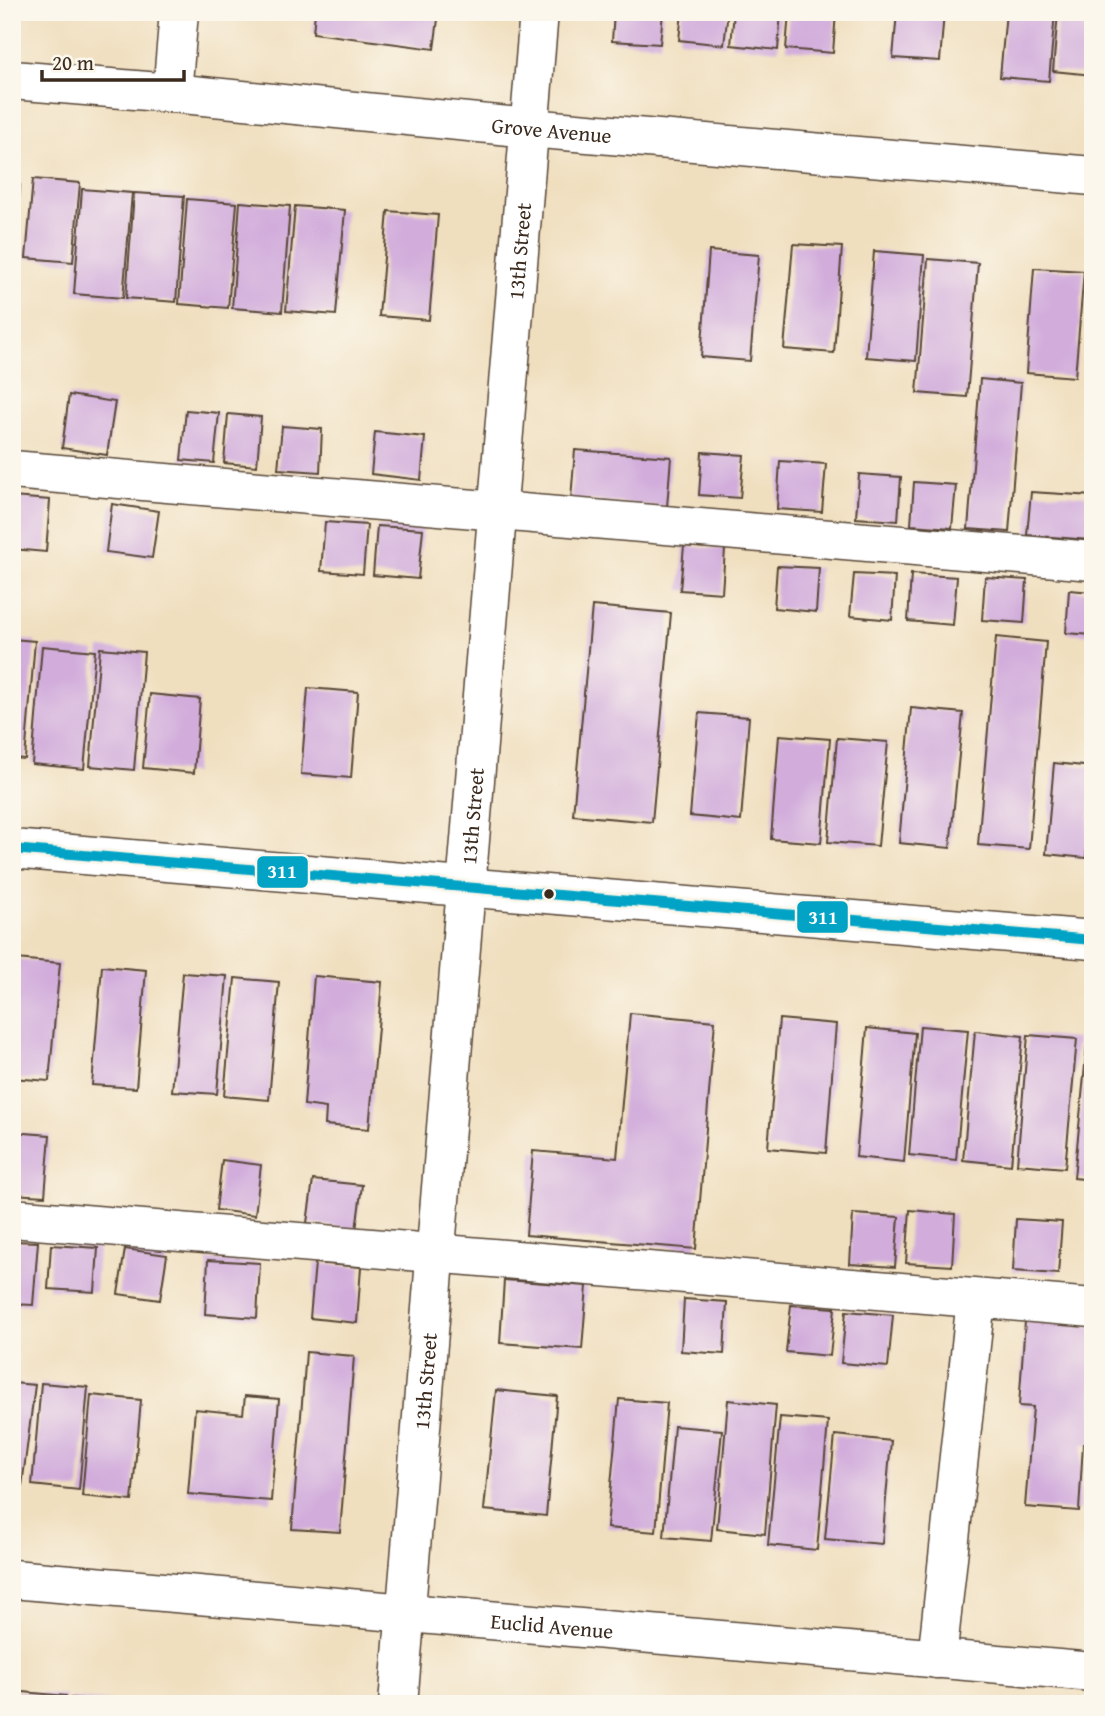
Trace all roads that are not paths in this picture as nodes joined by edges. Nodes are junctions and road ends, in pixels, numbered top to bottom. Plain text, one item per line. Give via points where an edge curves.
1 (179, 12) edge
2 (539, 12) edge
3 (12, 79) edge
4 (172, 93) junction
5 (529, 128) junction
6 (1093, 176) edge
7 (12, 470) edge
8 (498, 511) junction
9 (1093, 561) edge
10 (12, 849) edge
11 (466, 886) junction
12 (1093, 940) edge
13 (12, 1218) edge
14 (436, 1252) junction
15 (976, 1299) junction
16 (1093, 1308) edge
17 (12, 1578) edge
18 (406, 1611) junction
19 (937, 1659) junction
20 (1093, 1672) edge
21 (398, 1704) edge

1 - 4 street
2 - 5 street, 13th Street
3 - 4 street, Grove Avenue
4 - 5 street, Grove Avenue
5 - 6 street, Grove Avenue
5 - 8 street, 13th Street
7 - 8 street
8 - 9 street
8 - 11 street, 13th Street
10 - 11 street
11 - 12 street
11 - 14 street, 13th Street
13 - 14 street
14 - 15 street
14 - 18 street, 13th Street
15 - 16 street
15 - 19 street
17 - 18 street, Euclid Avenue
18 - 19 street, Euclid Avenue
18 - 21 street, 13th Street
19 - 20 street, Euclid Avenue

